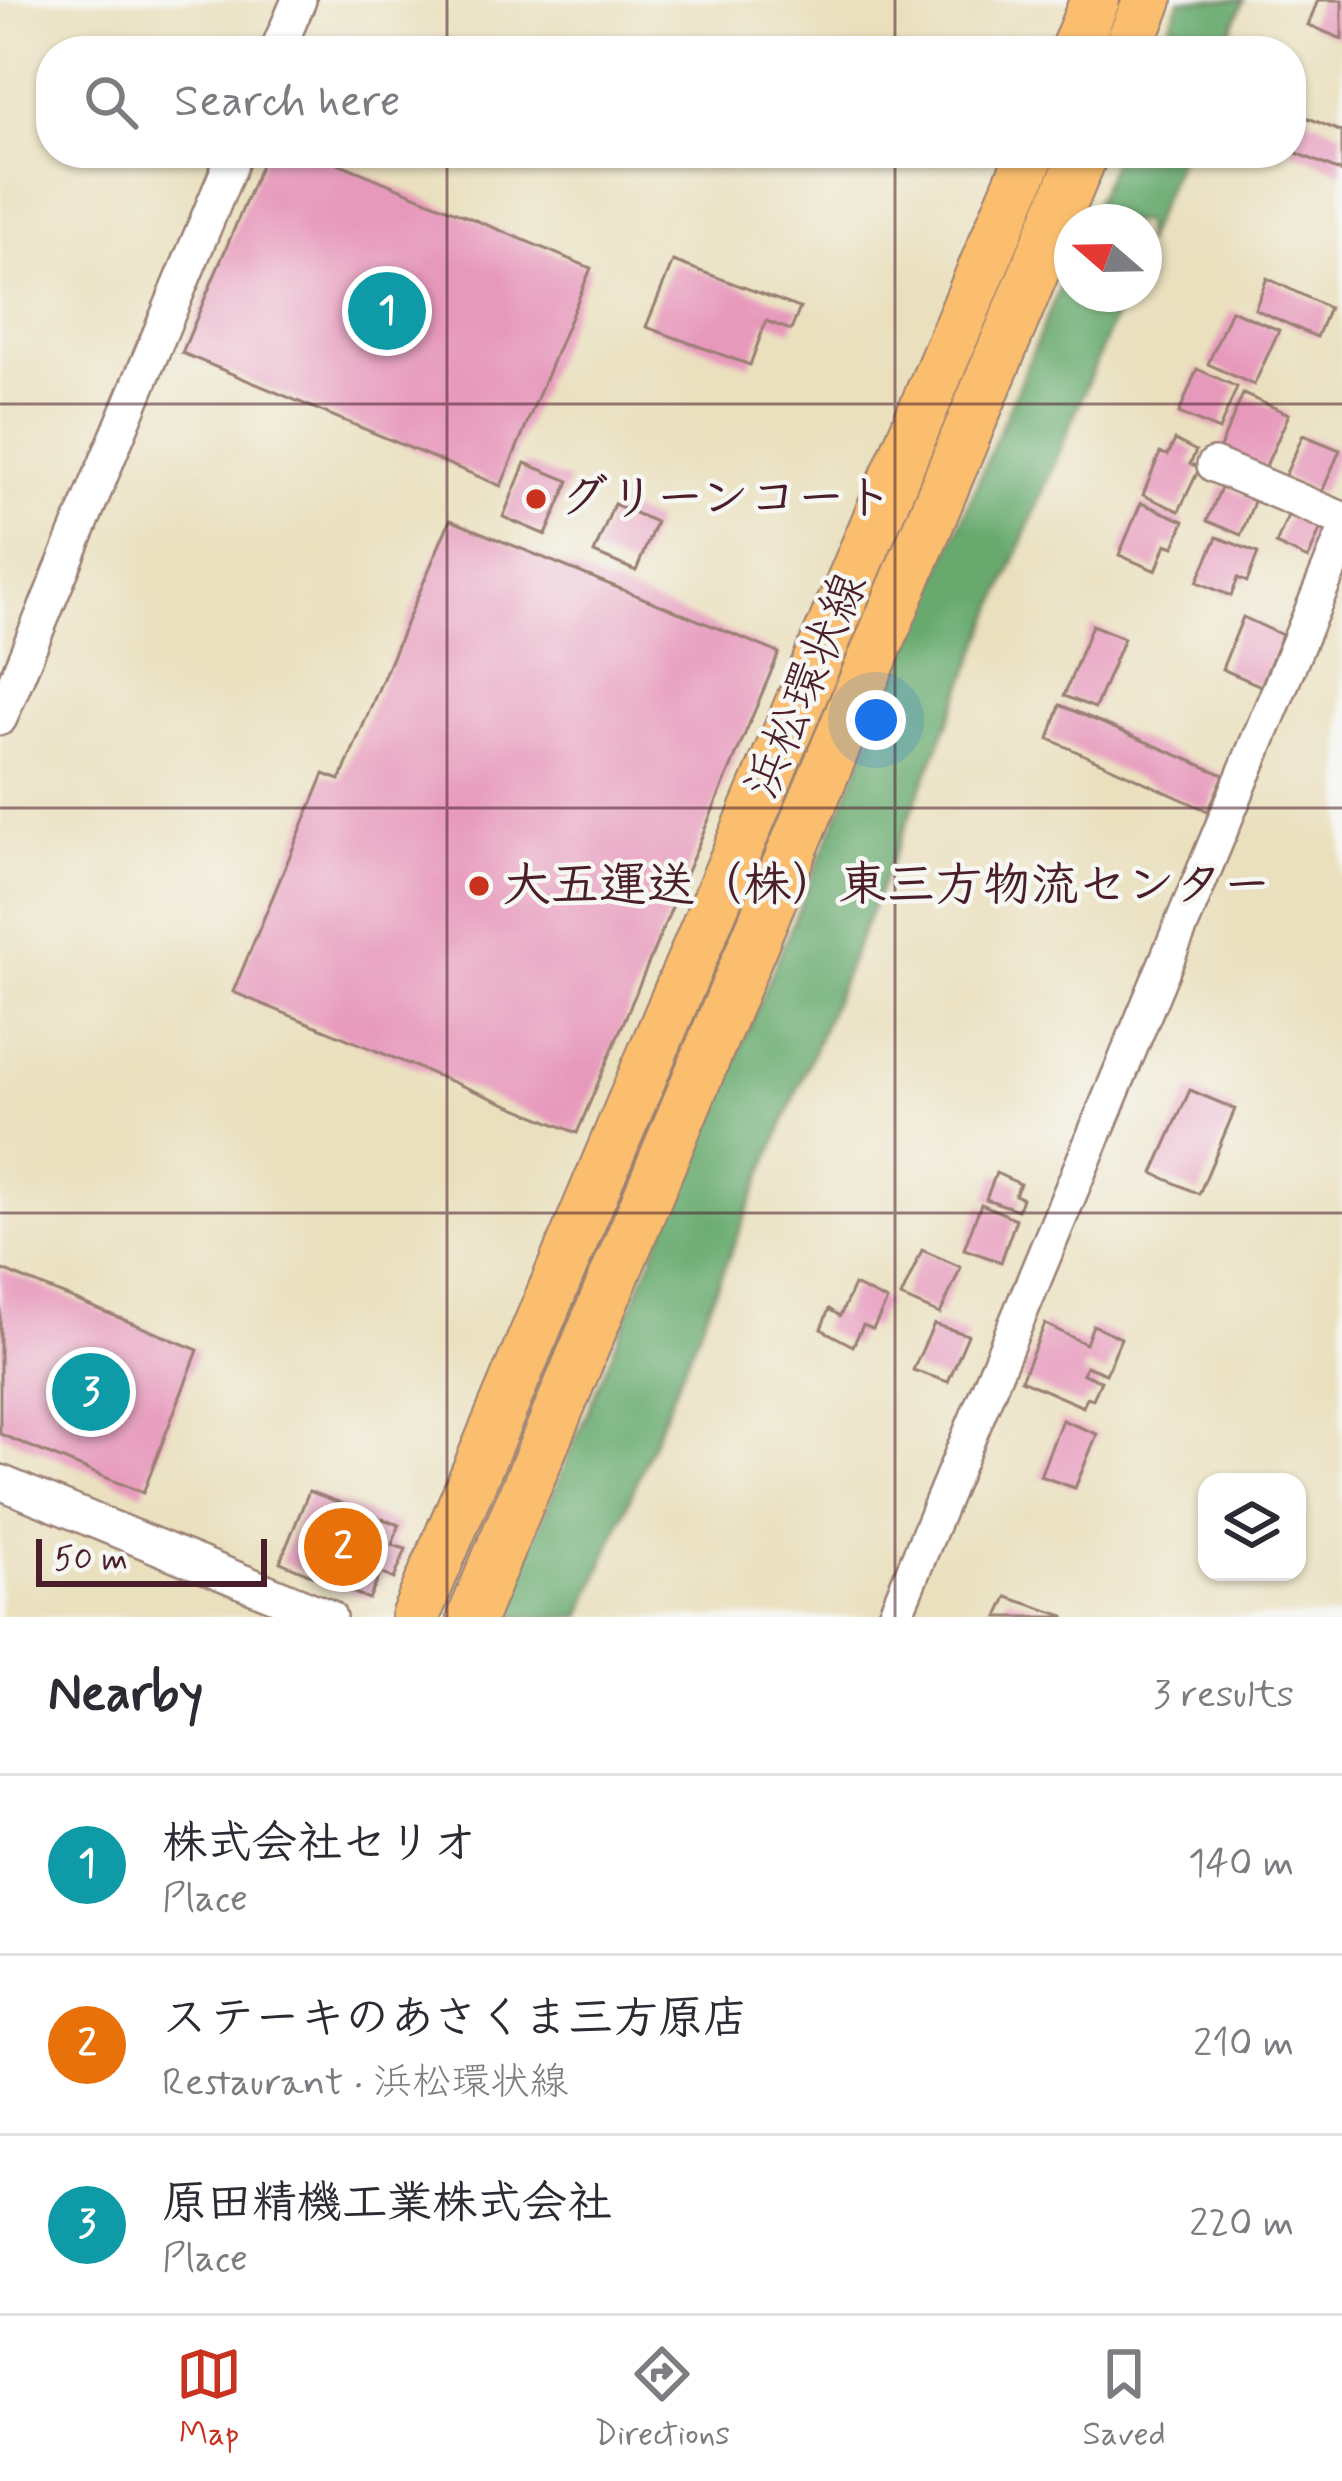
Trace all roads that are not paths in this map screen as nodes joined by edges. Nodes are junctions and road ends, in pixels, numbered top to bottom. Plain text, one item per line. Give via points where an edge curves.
1 (299, 0) edge
2 (1095, 0) edge
3 (1148, 0) edge
4 (284, 36) edge
5 (1080, 36) edge
6 (1133, 36) edge
7 (229, 168) edge
8 (1025, 168) edge
9 (1078, 168) edge
10 (1214, 466) dead end
11 (1342, 519) edge
12 (1342, 538) edge
13 (0, 718) edge
14 (0, 1482) edge
15 (329, 1617) edge
16 (415, 1617) edge
17 (472, 1617) edge
18 (894, 1617) edge

1 - 4 street
2 - 5 highway
3 - 6 highway
7 - 13 street
8 - 16 highway, 浜松環状線
9 - 17 highway, 浜松環状線
10 - 11 street
12 - 18 street
14 - 15 street

